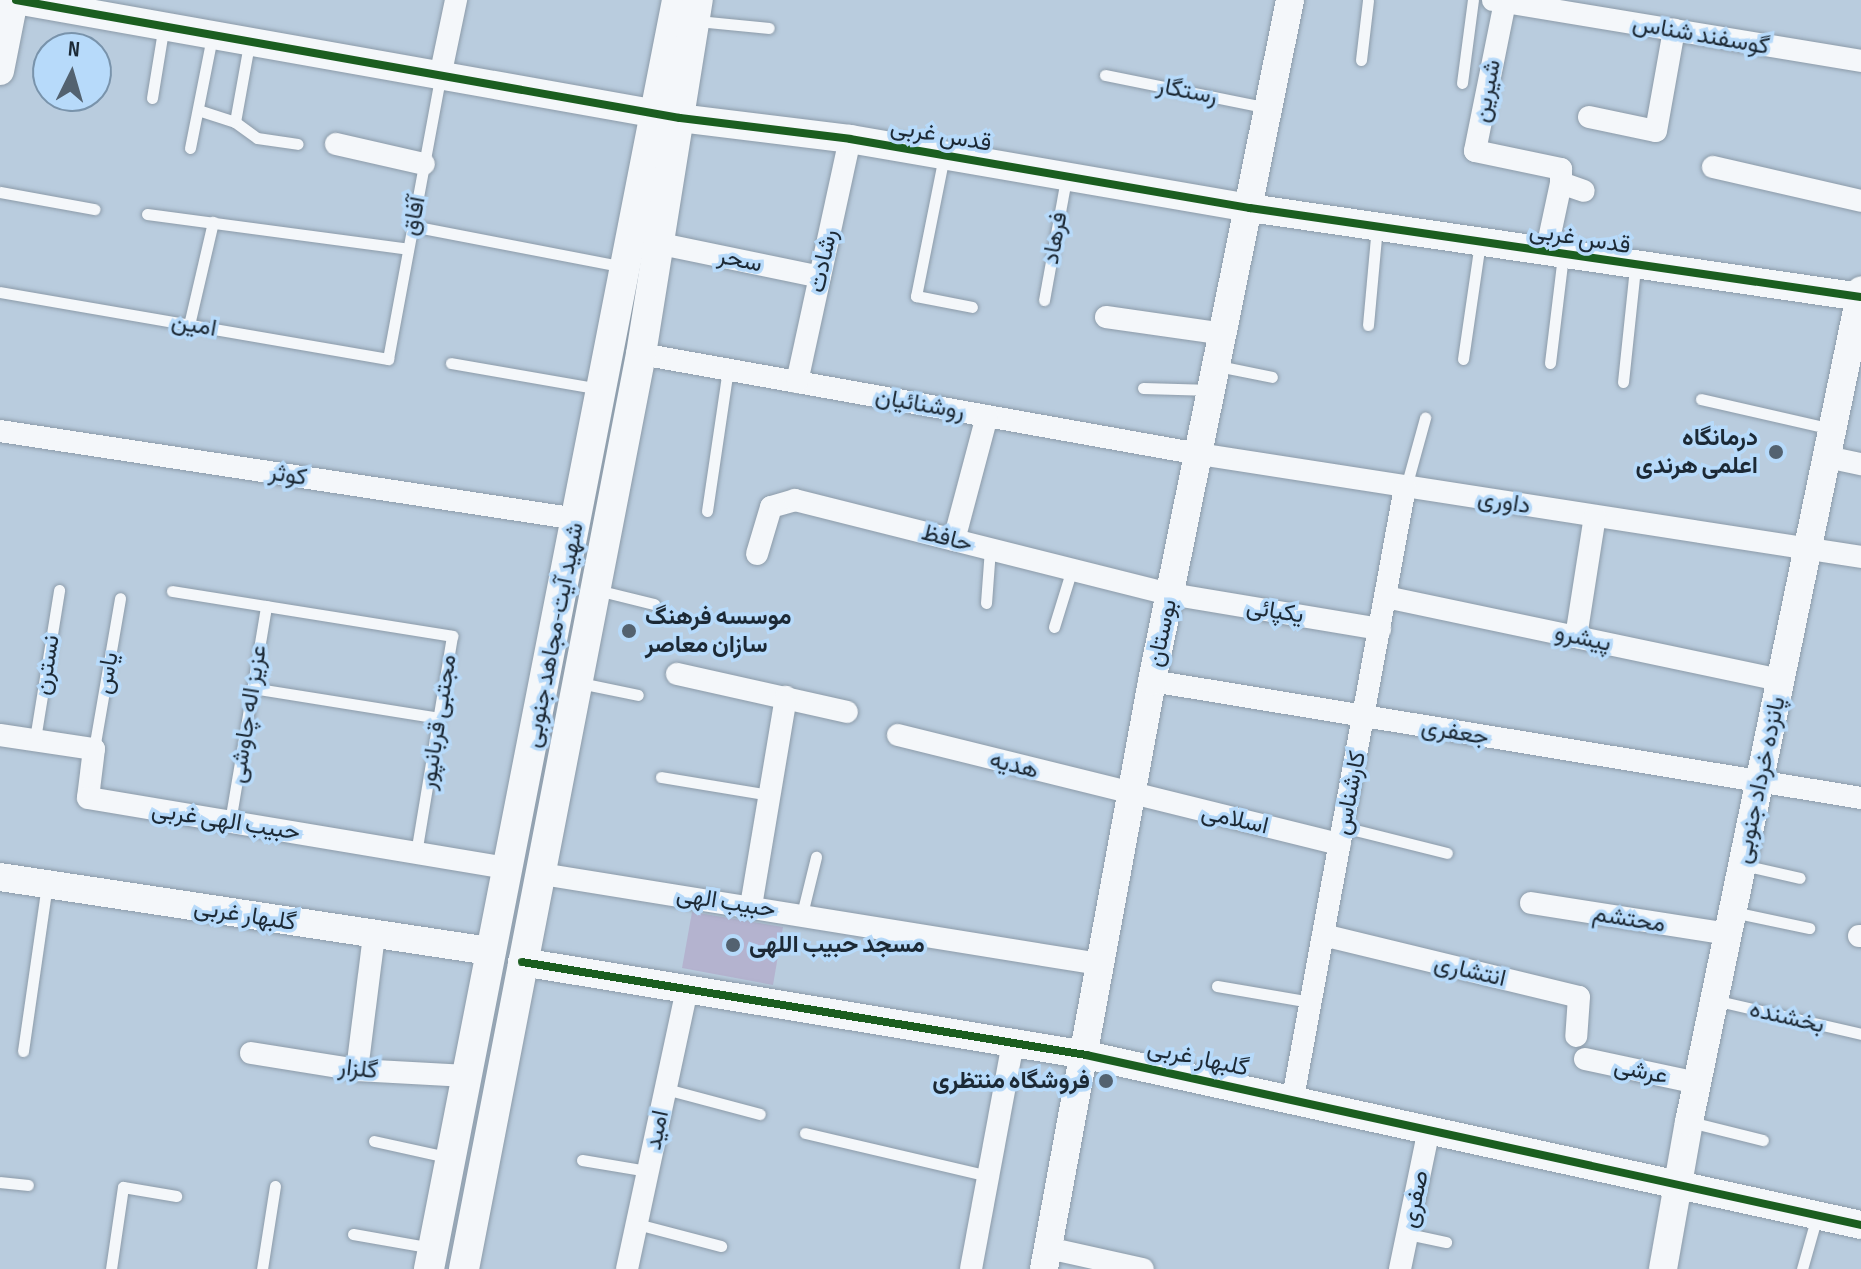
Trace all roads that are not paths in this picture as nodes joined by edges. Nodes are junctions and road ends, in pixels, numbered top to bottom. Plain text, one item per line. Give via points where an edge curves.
1 (15, 0) edge
2 (456, 0) edge
3 (1290, 0) edge
4 (1368, 0) edge
5 (1473, 0) edge
6 (1499, 1) edge
7 (689, 7) edge
8 (164, 25) junction
9 (769, 28) dead end
10 (1674, 30) junction
11 (213, 33) junction
12 (250, 39) junction
13 (1361, 60) dead end
14 (1861, 61) edge
15 (0, 71) edge
16 (441, 72) junction
17 (1105, 75) dead end
18 (1462, 83) dead end
19 (152, 98) dead end
20 (1269, 108) junction
21 (198, 110) junction
22 (667, 115) junction
23 (1589, 117) dead end
24 (235, 122) junction
25 (850, 139) junction
26 (298, 144) dead end
27 (336, 144) dead end
28 (190, 148) dead end
29 (944, 156) junction
30 (424, 164) junction
31 (1713, 167) dead end
32 (1066, 176) junction
33 (1561, 183) junction
34 (1584, 191) dead end
35 (0, 192) edge
36 (1861, 201) edge
37 (1250, 208) junction
38 (94, 209) dead end
39 (147, 214) dead end
40 (213, 222) junction
41 (412, 226) junction
42 (1377, 227) junction
43 (1480, 243) junction
44 (661, 244) junction
45 (408, 249) junction
46 (1554, 254) junction
47 (624, 267) junction
48 (1635, 267) junction
49 (820, 277) junction
50 (0, 292) edge
51 (1861, 295) edge
52 (1044, 300) dead end
53 (972, 307) dead end
54 (1106, 317) dead end
55 (189, 325) junction
56 (1368, 325) dead end
57 (1224, 334) junction
58 (641, 354) junction
59 (388, 359) joint
60 (1463, 359) dead end
61 (451, 363) dead end
62 (1550, 363) dead end
63 (728, 369) junction
64 (1272, 377) dead end
65 (1215, 378) junction
66 (797, 382) junction
67 (1623, 382) dead end
68 (1143, 388) dead end
69 (601, 389) junction
70 (1701, 399) dead end
71 (987, 416) junction
72 (1425, 418) dead end
73 (1833, 429) junction
74 (0, 431) edge
75 (1199, 454) junction
76 (1827, 457) junction
77 (1861, 464) edge
78 (1405, 487) junction
79 (707, 511) dead end
80 (1595, 516) junction
81 (577, 519) junction
82 (954, 540) junction
83 (1809, 548) junction
84 (990, 549) junction
85 (757, 554) dead end
86 (1861, 557) edge
87 (1072, 569) junction
88 (594, 589) junction
89 (59, 590) dead end
90 (172, 591) dead end
91 (1170, 594) junction
92 (1386, 597) junction
93 (120, 598) dead end
94 (986, 603) dead end
95 (654, 604) dead end
96 (266, 606) junction
97 (1054, 627) dead end
98 (1380, 629) junction
99 (1576, 637) junction
100 (677, 674) dead end
101 (1780, 680) junction
102 (1152, 681) junction
103 (578, 683) junction
104 (252, 688) junction
105 (638, 695) dead end
106 (786, 697) junction
107 (847, 712) dead end
108 (1364, 717) junction
109 (439, 718) junction
110 (0, 735) edge
111 (898, 735) dead end
112 (35, 739) junction
113 (94, 749) junction
114 (661, 777) dead end
115 (1758, 782) junction
116 (770, 795) junction
117 (1130, 795) junction
118 (1861, 798) edge
119 (230, 822) junction
120 (1342, 836) junction
121 (416, 853) junction
122 (1447, 853) dead end
123 (816, 857) dead end
124 (1742, 865) junction
125 (508, 868) junction
126 (542, 874) junction
127 (0, 877) edge
128 (1800, 878) dead end
129 (48, 884) junction
130 (1531, 903) dead end
131 (751, 906) junction
132 (802, 914) junction
133 (1730, 923) junction
134 (1809, 928) dead end
135 (374, 935) junction
136 (1323, 935) junction
137 (490, 951) junction
138 (522, 962) junction
139 (1099, 964) junction
140 (1217, 986) dead end
141 (687, 990) junction
142 (1714, 1000) junction
143 (1311, 1002) junction
144 (1861, 1034) edge
145 (1576, 1036) dead end
146 (1013, 1043) junction
147 (23, 1051) dead end
148 (251, 1053) dead end
149 (1086, 1055) junction
150 (1585, 1059) dead end
151 (357, 1070) junction
152 (467, 1076) junction
153 (1697, 1083) junction
154 (666, 1089) junction
155 (1293, 1098) junction
156 (760, 1114) dead end
157 (1689, 1122) junction
158 (1429, 1129) junction
159 (805, 1133) dead end
160 (1763, 1140) dead end
161 (374, 1141) dead end
162 (452, 1158) junction
163 (582, 1160) dead end
164 (648, 1171) junction
165 (988, 1176) junction
166 (0, 1182) edge
167 (28, 1185) dead end
168 (275, 1186) dead end
169 (1677, 1186) junction
170 (176, 1196) dead end
171 (1818, 1215) junction
172 (637, 1224) junction
173 (1861, 1225) edge
174 (353, 1234) dead end
175 (1408, 1234) junction
176 (1446, 1242) dead end
177 (721, 1246) dead end
178 (431, 1258) edge
179 (1046, 1259) edge
180 (111, 1269) edge
181 (262, 1269) edge
182 (464, 1269) edge
183 (627, 1269) edge
184 (971, 1269) edge
185 (1143, 1269) edge
186 (1400, 1269) edge
187 (1663, 1269) edge
188 (1802, 1269) edge

1 - 8 street, قدس غربی
1 - 15 street
2 - 16 street
3 - 20 street, بوستان
4 - 13 lane
5 - 18 lane
6 - 10 street, گوسفند شناس
6 - 33 street, شیرین via 1475,151 1561,169
7 - 9 lane
7 - 22 main road, شهید آیت-مجاهد جنوبی
8 - 11 street, قدس غربی
8 - 19 lane
10 - 14 street, گوسفند شناس
10 - 23 street via 1656,131
11 - 12 street, قدس غربی
11 - 21 lane
12 - 16 street, قدس غربی
12 - 24 lane
16 - 22 street, قدس غربی
16 - 30 lane, آفاق
17 - 20 lane, رستگار
20 - 37 street, بوستان
21 - 24 lane
21 - 28 lane
22 - 25 street, قدس غربی
22 - 44 main road, شهید آیت-مجاهد جنوبی
22 - 47 main road, شهید آیت-مجاهد جنوبی
24 - 26 lane via 257,138
25 - 29 street, قدس غربی
25 - 49 street, رشادت
27 - 30 street
29 - 32 street, قدس غربی
29 - 53 lane via 916,296
30 - 41 lane, آفاق
31 - 36 street
32 - 37 street, قدس غربی
32 - 52 lane, فرهاد
33 - 34 street, شیرین
33 - 46 street
35 - 38 lane
37 - 42 street, قدس غربی
37 - 57 street, بوستان
39 - 40 lane
40 - 45 lane
40 - 55 lane
41 - 45 lane, آفاق
41 - 47 lane
42 - 43 street, قدس غربی
42 - 56 lane
43 - 46 street, قدس غربی
43 - 60 lane
44 - 49 street, سحر
44 - 58 main road, شهید آیت-مجاهد جنوبی
45 - 59 lane, آفاق
46 - 48 street, قدس غربی
46 - 62 lane
47 - 69 main road, شهید آیت-مجاهد جنوبی
48 - 51 street, قدس غربی
48 - 67 lane
49 - 66 street, رشادت
50 - 55 lane, امین
51 - 73 street, پانزده خرداد جنوبی
54 - 57 street
55 - 59 lane, امین
57 - 65 street, بوستان
58 - 63 street, روشنائیان
58 - 88 main road, شهید آیت-مجاهد جنوبی
61 - 69 lane
63 - 66 street, روشنائیان
63 - 79 lane
64 - 65 lane
65 - 68 lane
65 - 75 street, بوستان
66 - 71 street, روشنائیان
69 - 81 main road, شهید آیت-مجاهد جنوبی
70 - 73 lane
71 - 75 street, روشنائیان
71 - 82 street
72 - 78 lane
73 - 76 street, پانزده خرداد جنوبی
74 - 81 street, کوثر
75 - 78 street, داوری
75 - 91 street, بوستان
76 - 77 street
76 - 83 street, پانزده خرداد جنوبی
78 - 80 street, داوری
78 - 92 street, کارشناس
80 - 83 street, داوری
80 - 99 street
81 - 125 main road, شهید آیت-مجاهد جنوبی
82 - 84 street, حافظ
82 - 85 street, حافظ via 795,500 771,507
83 - 86 street, داوری
83 - 101 street, پانزده خرداد جنوبی
84 - 87 street, حافظ
84 - 94 lane
87 - 91 street, حافظ
87 - 97 lane
88 - 95 lane
88 - 103 main road, شهید آیت-مجاهد جنوبی
89 - 112 lane, نسترن
90 - 96 lane
91 - 98 street, یکپائی
91 - 102 street, بوستان
92 - 98 street, کارشناس
92 - 99 street, پیشرو
93 - 113 lane, یاس
96 - 104 lane, عزیز اله چاوشی
96 - 109 lane, مجتبی قربانپور via 452,636
98 - 108 street, کارشناس
99 - 101 street, پیشرو
100 - 106 street
101 - 115 street, پانزده خرداد جنوبی
102 - 108 street, جعفری
102 - 117 street, بوستان
103 - 105 lane
103 - 126 main road, شهید آیت-مجاهد جنوبی
104 - 109 lane
104 - 119 lane, عزیز اله چاوشی
106 - 107 street
106 - 116 street
108 - 115 street, جعفری
108 - 120 street, کارشناس
109 - 121 lane, مجتبی قربانپور
110 - 112 street
111 - 117 street, هدیه
112 - 113 street
113 - 119 street, حبیب الهی غربی via 88,798
114 - 116 lane
115 - 118 street, جعفری
115 - 124 street, پانزده خرداد جنوبی
116 - 131 street
117 - 120 street, اسلامی
117 - 139 street, بوستان
119 - 121 street, حبیب الهی غربی
120 - 122 lane
120 - 136 street, کارشناس
121 - 125 street, حبیب الهی غربی
123 - 132 lane
124 - 128 lane
124 - 133 street, پانزده خرداد جنوبی
125 - 137 main road, شهید آیت-مجاهد جنوبی
126 - 131 street, حبیب الهی
126 - 138 main road, شهید آیت-مجاهد جنوبی
127 - 129 street, گلبهار غربی
129 - 135 street, گلبهار غربی
129 - 147 lane
130 - 133 street, محتشم
131 - 132 street, حبیب الهی
132 - 139 street, حبیب الهی
133 - 134 lane
133 - 142 street, پانزده خرداد جنوبی
135 - 137 street, گلبهار غربی
135 - 151 street
136 - 143 street, کارشناس
136 - 145 street, انتشاری via 1579,997
137 - 152 main road, شهید آیت-مجاهد جنوبی
138 - 141 street, گلبهار غربی
138 - 182 main road, شهید آیت-مجاهد جنوبی
139 - 149 street, بوستان
140 - 143 lane
141 - 146 street, گلبهار غربی
141 - 154 street, امید
142 - 144 lane, بخشنده
142 - 153 street, پانزده خرداد جنوبی
143 - 155 street, کارشناس
146 - 149 street, گلبهار غربی
146 - 165 street
148 - 151 street, گلزار
149 - 155 street, گلبهار غربی
149 - 179 street, بوستان
150 - 153 street, عرشی
151 - 152 street, گلزار
152 - 162 main road, شهید آیت-مجاهد جنوبی
153 - 157 street, پانزده خرداد جنوبی
154 - 156 lane
154 - 164 street, امید
155 - 158 street, گلبهار غربی
157 - 160 lane
157 - 169 street, پانزده خرداد جنوبی
158 - 169 street, گلبهار غربی
158 - 175 street, صفری
159 - 165 lane
161 - 162 lane
162 - 178 main road, شهید آیت-مجاهد جنوبی
163 - 164 lane
164 - 172 street, امید
165 - 184 street
166 - 167 lane
168 - 181 lane
169 - 171 street, گلبهار غربی
169 - 187 street, پانزده خرداد جنوبی
170 - 180 lane via 123,1187
171 - 173 street, گلبهار غربی
171 - 188 lane
172 - 177 lane
172 - 183 street, امید
174 - 178 lane
175 - 176 lane
175 - 186 street, صفری
179 - 185 street

